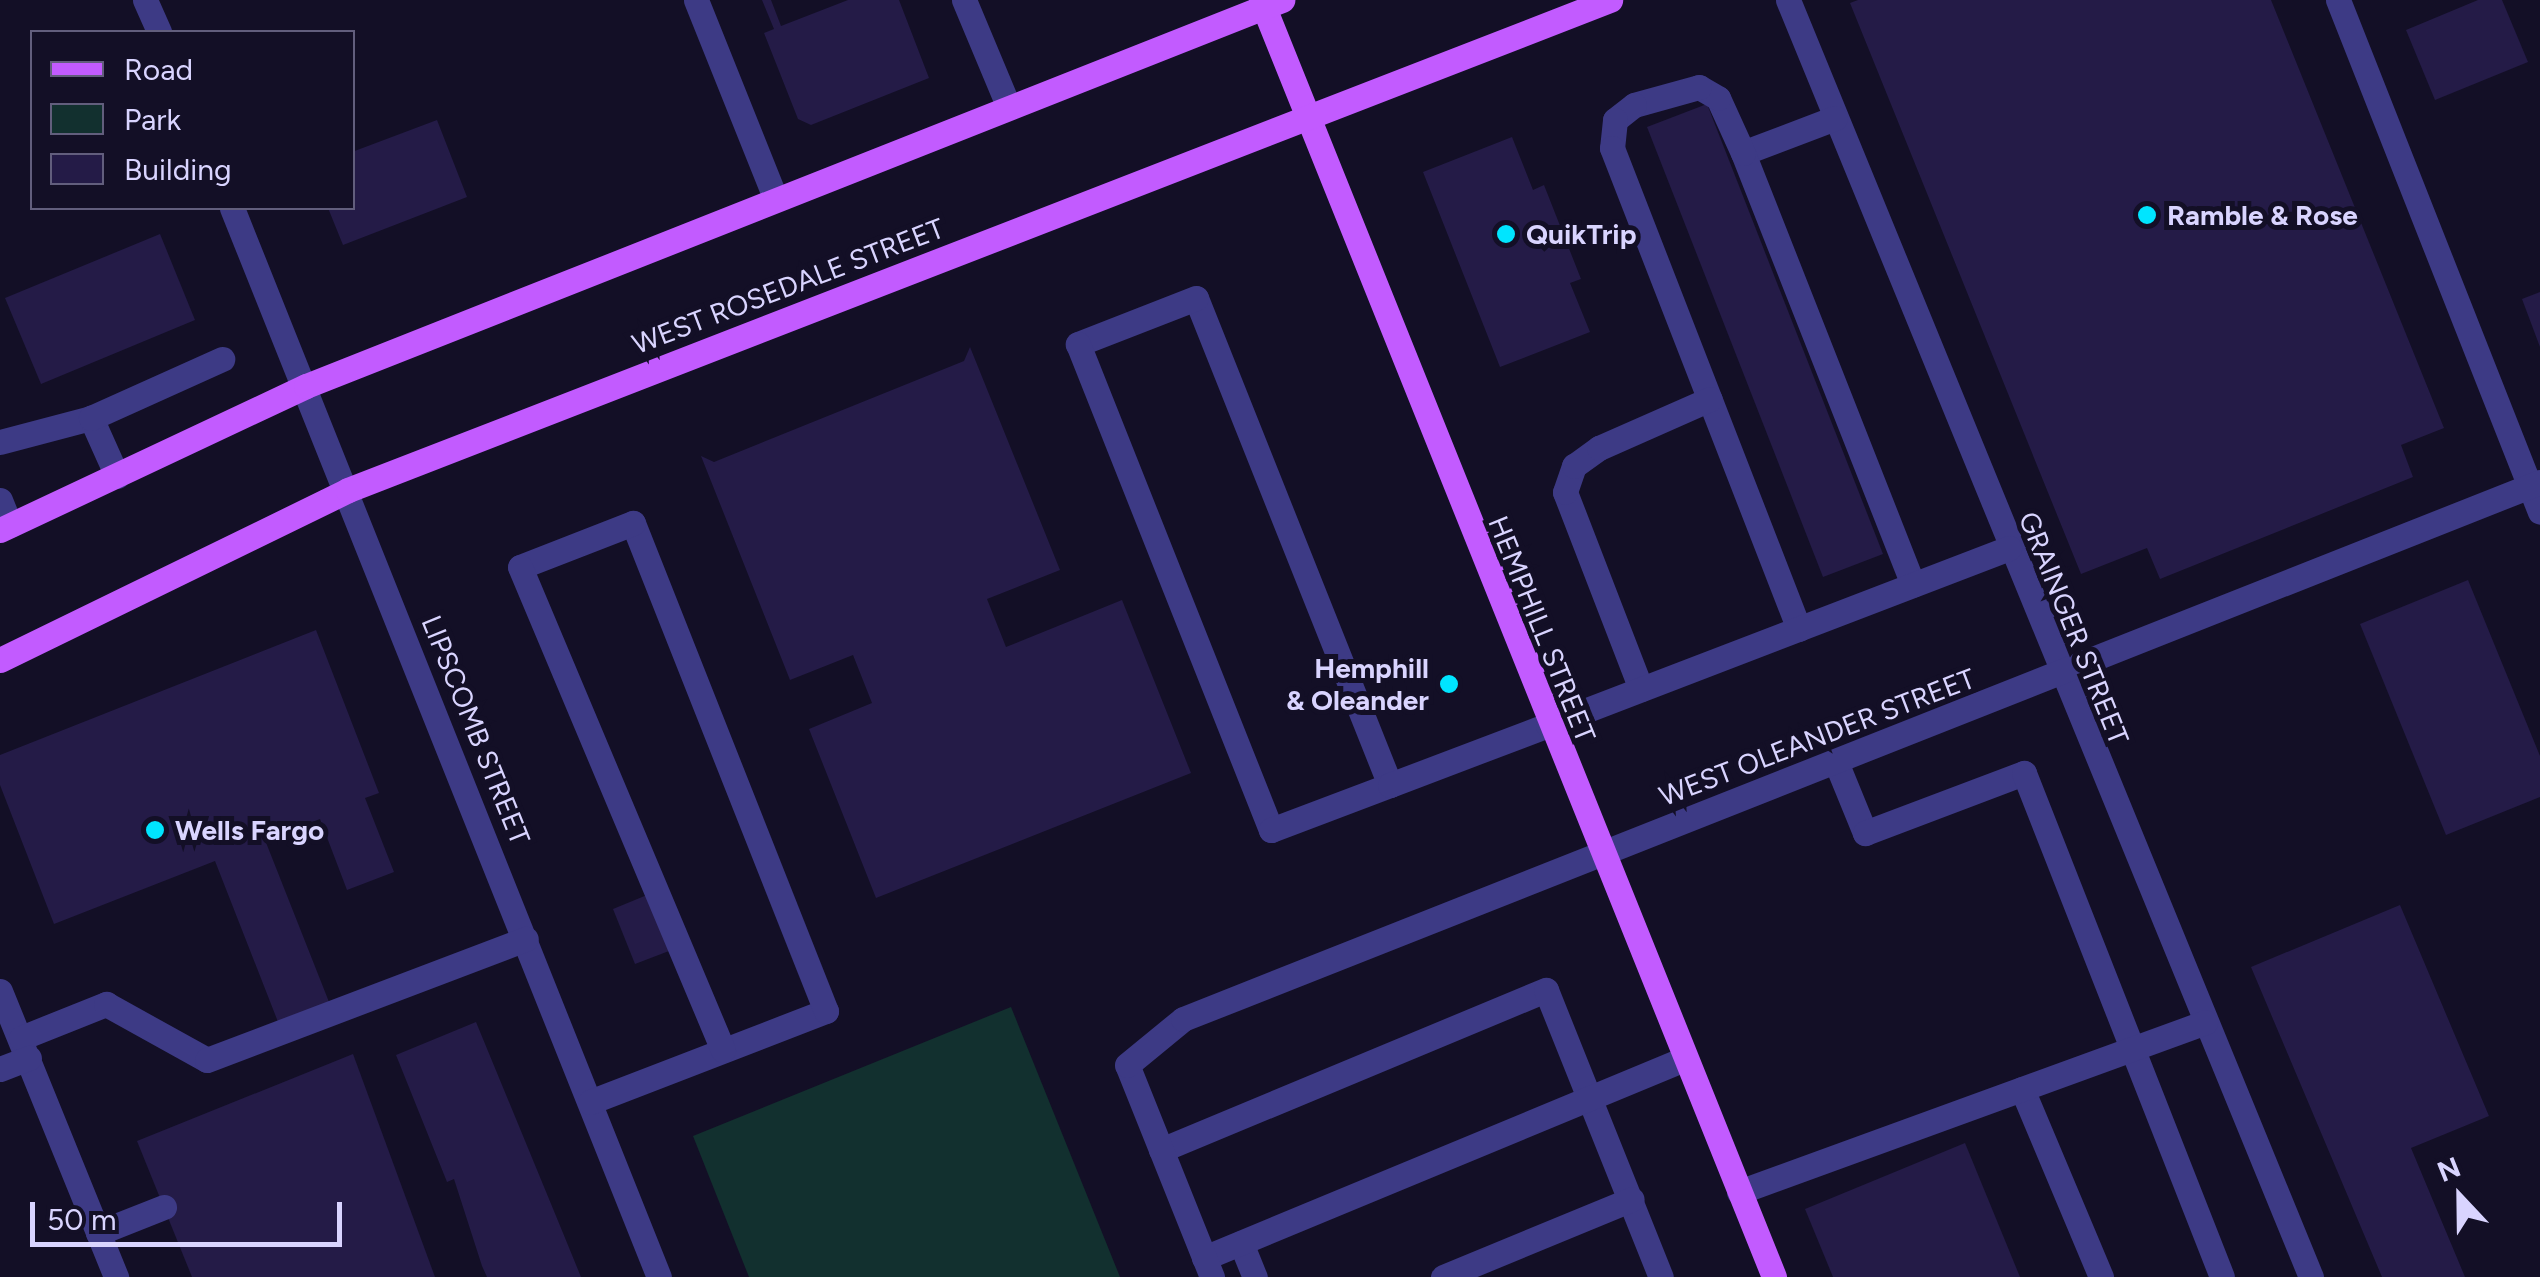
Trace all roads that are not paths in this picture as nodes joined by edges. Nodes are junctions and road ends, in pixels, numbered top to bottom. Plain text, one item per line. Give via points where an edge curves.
1 (145, 0) edge
2 (696, 0) edge
3 (964, 0) edge
4 (1610, 0) edge
5 (1788, 0) edge
6 (2338, 0) edge
7 (1269, 2) edge
8 (158, 30) edge
9 (1008, 105) junction
10 (1308, 116) junction
11 (1835, 118) junction
12 (1744, 152) junction
13 (774, 195) junction
14 (233, 210) edge
15 (222, 359) dead end
16 (306, 386) junction
17 (1710, 399) junction
18 (91, 418) junction
19 (0, 442) edge
20 (118, 476) junction
21 (2535, 484) edge
22 (348, 490) junction
23 (0, 500) edge
24 (2540, 512) edge
25 (5, 528) edge
26 (2008, 548) junction
27 (1913, 585) junction
28 (1799, 628) junction
29 (0, 660) edge
30 (2060, 674) junction
31 (1642, 688) junction
32 (1548, 725) junction
33 (1836, 762) junction
34 (1390, 785) junction
35 (1600, 855) junction
36 (526, 939) junction
37 (0, 990) edge
38 (2204, 1022) junction
39 (25, 1048) junction
40 (2129, 1049) junction
41 (723, 1050) junction
42 (1684, 1059) junction
43 (0, 1069) edge
44 (2022, 1089) junction
45 (1592, 1098) junction
46 (590, 1102) junction
47 (1161, 1150) junction
48 (1739, 1192) junction
49 (1632, 1199) junction
50 (164, 1207) dead end
51 (98, 1233) junction
52 (1241, 1243) junction
53 (1208, 1268) edge
54 (1772, 1276) edge
55 (116, 1277) edge
56 (659, 1277) edge
57 (1255, 1277) edge
58 (1443, 1277) edge
59 (1661, 1277) edge
60 (2101, 1277) edge
61 (2222, 1277) edge
62 (2310, 1277) edge

1 - 8 street
2 - 13 street
3 - 9 street
4 - 10 main road, WEST ROSEDALE STREET
5 - 11 street, GRAINGER STREET
6 - 21 street
7 - 9 main road
7 - 10 main road, HEMPHILL STREET
9 - 13 main road
10 - 22 main road, WEST ROSEDALE STREET
10 - 32 main road, HEMPHILL STREET
11 - 12 street
11 - 26 street, GRAINGER STREET
12 - 17 street via 1718,98 1699,87 1634,105 1615,120 1612,148
12 - 27 street
13 - 16 main road
14 - 16 street, LIPSCOMB STREET
15 - 18 street
16 - 20 main road
16 - 22 street, LIPSCOMB STREET
17 - 28 street
17 - 31 street via 1600,448 1574,466 1565,492
18 - 19 street
18 - 20 street
20 - 25 main road
21 - 24 street
21 - 30 street, WEST OLEANDER STREET
22 - 29 main road, WEST ROSEDALE STREET
22 - 36 street, LIPSCOMB STREET
23 - 25 street
26 - 27 street
26 - 30 street, GRAINGER STREET
27 - 28 street
28 - 31 street
30 - 33 street, WEST OLEANDER STREET
30 - 38 street, GRAINGER STREET
31 - 32 street
32 - 34 street
32 - 35 main road, HEMPHILL STREET
33 - 35 street, WEST OLEANDER STREET
33 - 40 street via 1865,833 2024,773
34 - 34 street via 1271,830 1078,344 1196,298
35 - 42 main road, HEMPHILL STREET
35 - 47 street, WEST OLEANDER STREET via 1184,1019 1127,1064
36 - 39 street via 207,1060 106,1004
36 - 46 street, LIPSCOMB STREET
37 - 39 street
38 - 40 street
38 - 62 street, GRAINGER STREET
39 - 43 street
39 - 51 street
40 - 44 street
40 - 61 street
41 - 41 street via 826,1010 633,523 520,566
41 - 46 street
42 - 45 street
42 - 48 main road, HEMPHILL STREET
44 - 48 street
44 - 60 street
45 - 47 street via 1546,990
45 - 49 street
45 - 52 street
46 - 56 street, LIPSCOMB STREET
47 - 53 street
48 - 54 main road, HEMPHILL STREET
49 - 58 street
49 - 59 street
50 - 51 street
51 - 55 street
52 - 53 street
52 - 57 street

